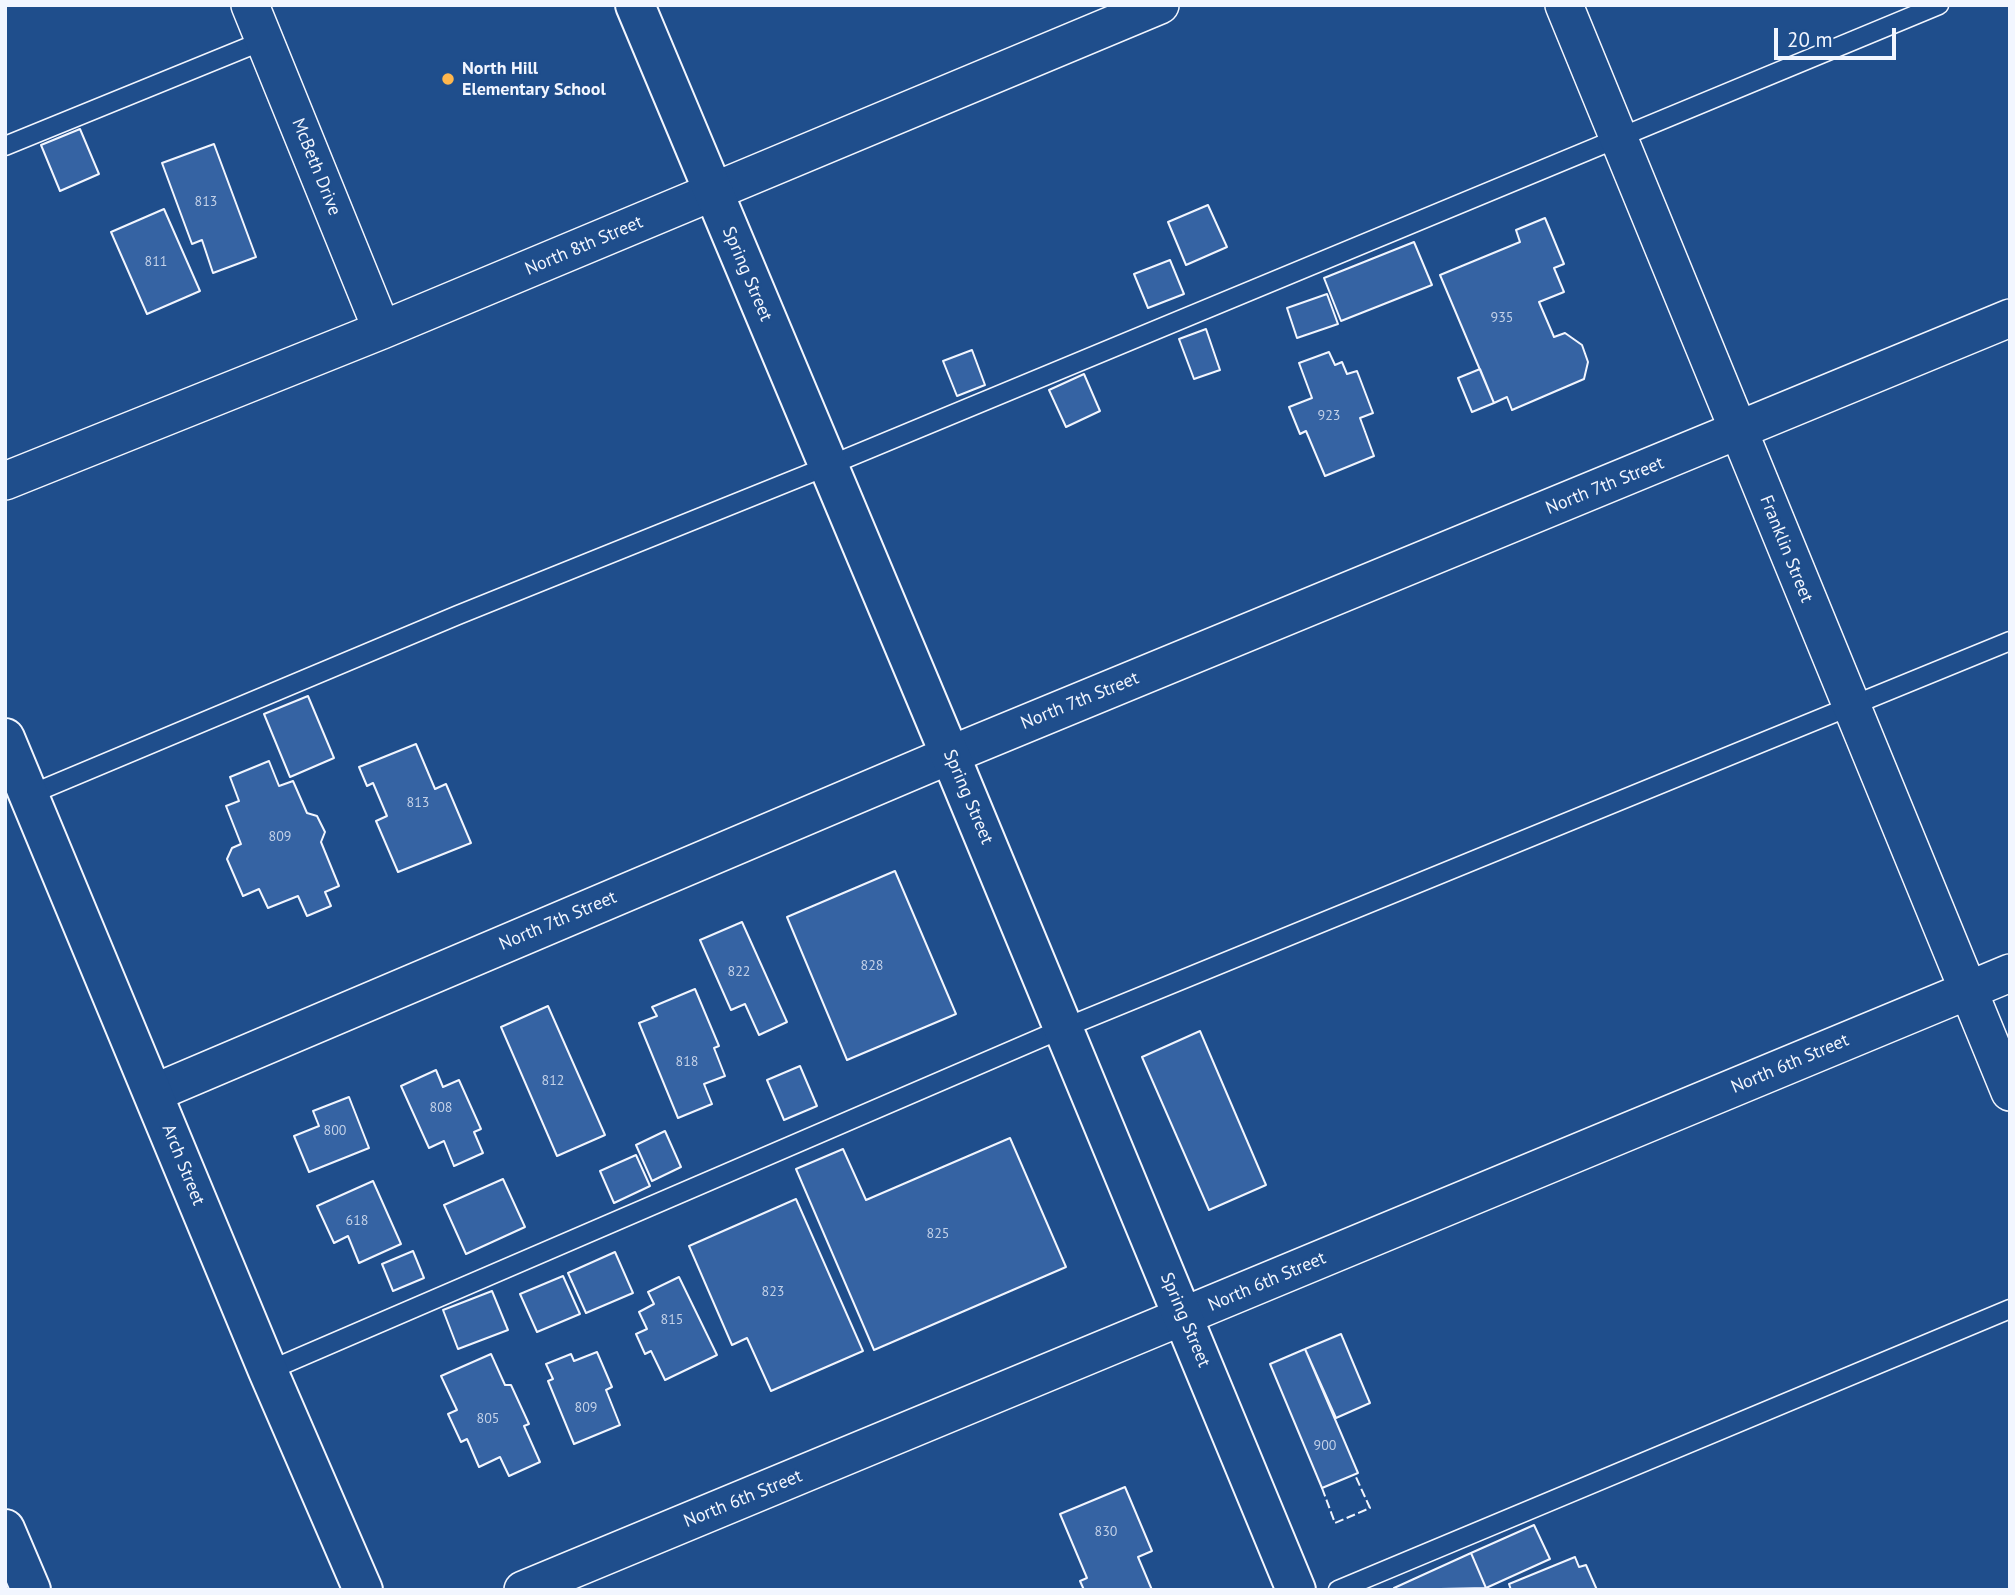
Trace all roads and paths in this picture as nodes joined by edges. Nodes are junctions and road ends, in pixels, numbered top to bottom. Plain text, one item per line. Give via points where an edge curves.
1 (250, 5) edge
2 (635, 5) edge
3 (1160, 5) edge
4 (1564, 5) edge
5 (1939, 5) edge
6 (265, 40) junction
7 (1618, 138) junction
8 (5, 146) edge
9 (712, 192) junction
10 (2010, 318) edge
11 (382, 330) junction
12 (1738, 432) junction
13 (828, 466) junction
14 (5, 481) edge
15 (2010, 641) edge
16 (1851, 708) junction
17 (5, 738) edge
18 (950, 755) junction
19 (29, 795) junction
20 (2010, 973) edge
21 (1968, 990) junction
22 (1063, 1028) junction
23 (2010, 1092) edge
24 (154, 1093) junction
25 (2010, 1309) edge
26 (1183, 1317) junction
27 (268, 1371) junction
28 (5, 1529) edge
29 (31, 1590) edge
30 (363, 1590) edge
31 (523, 1590) edge
32 (1296, 1590) edge
33 (1338, 1590) edge

1 - 6 street, McBeth Drive
2 - 9 main road, Spring Street
3 - 9 street, North 8th Street
4 - 7 street, Franklin Street
5 - 7 lane
6 - 8 lane
6 - 11 street, McBeth Drive
7 - 12 street, Franklin Street
7 - 13 lane
9 - 11 street, North 8th Street
9 - 13 main road, Spring Street
10 - 12 street, North 7th Street
11 - 14 street, North 8th Street
12 - 16 street, Franklin Street
12 - 18 street, North 7th Street
13 - 18 main road, Spring Street
13 - 19 lane
15 - 16 lane
16 - 21 street, Franklin Street
16 - 22 lane
17 - 19 main road, Arch Street
18 - 22 main road, Spring Street
18 - 24 street, North 7th Street
19 - 24 main road, Arch Street
20 - 21 street, North 6th Street
21 - 23 street, Franklin Street
21 - 26 street, North 6th Street
22 - 26 main road, Spring Street
22 - 27 lane
24 - 27 main road, Arch Street
25 - 33 lane
26 - 31 street, North 6th Street
26 - 32 main road, Spring Street
27 - 30 main road, Arch Street
28 - 29 main road

